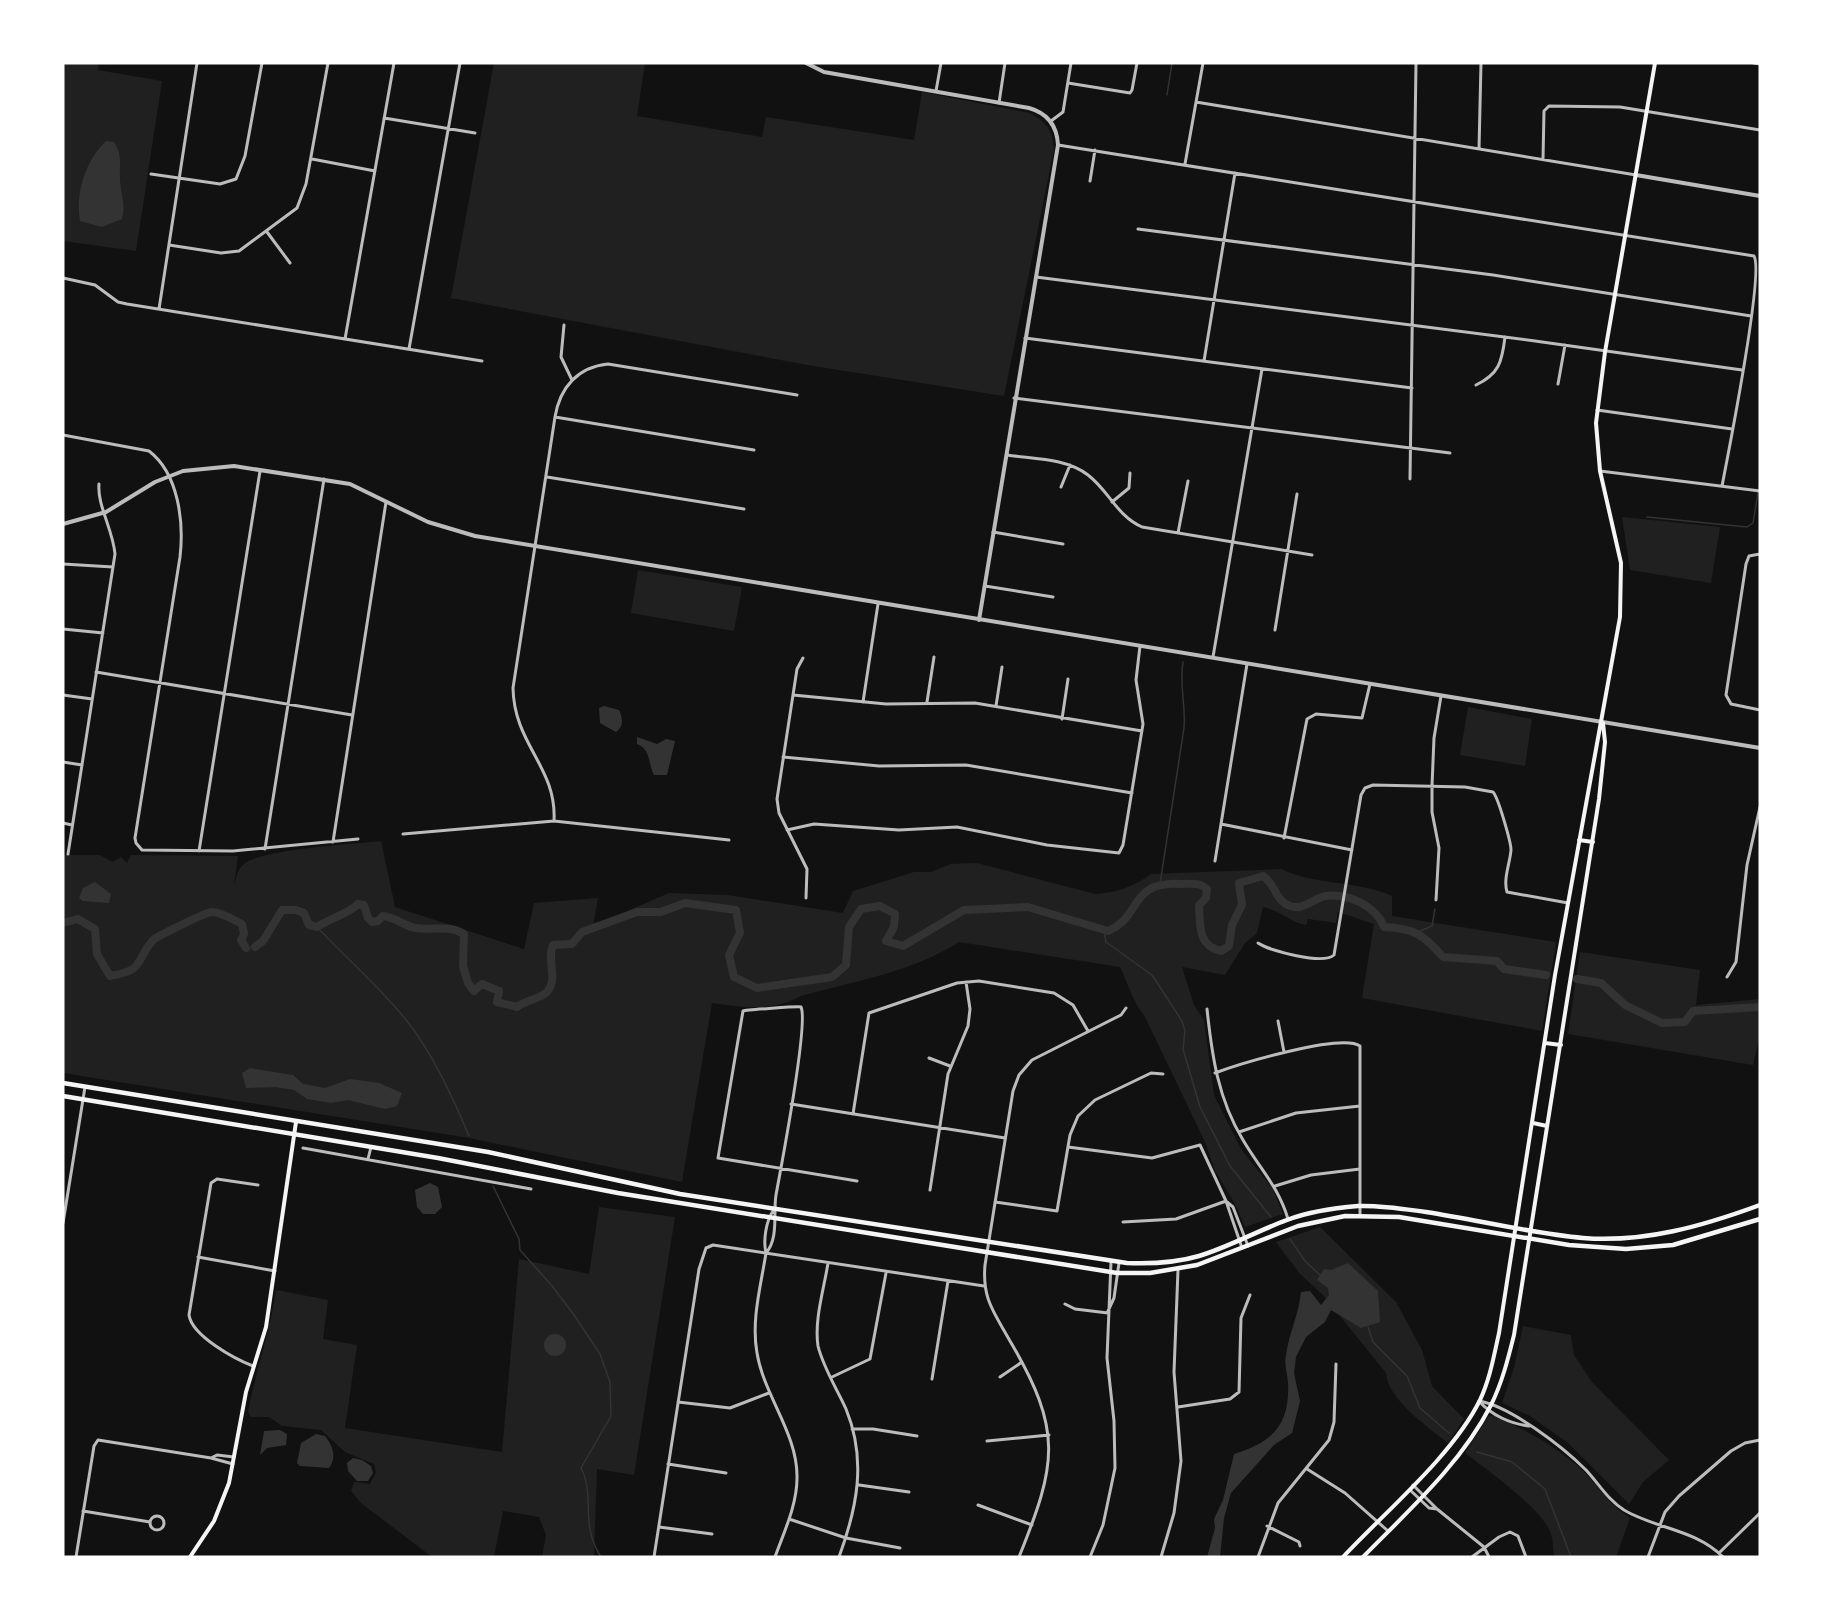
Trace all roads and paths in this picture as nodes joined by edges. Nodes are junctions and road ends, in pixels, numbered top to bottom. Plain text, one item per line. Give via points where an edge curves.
1 (197, 63) edge
2 (262, 63) edge
3 (328, 63) edge
4 (394, 63) edge
5 (460, 63) edge
6 (806, 63) edge
7 (941, 63) edge
8 (1005, 63) edge
9 (1071, 63) edge
10 (1137, 63) edge
11 (1203, 63) edge
12 (1416, 63) edge
13 (1481, 63) edge
14 (1655, 63) edge
15 (1754, 63) edge
16 (1760, 64) edge
17 (1068, 83) junction
18 (936, 90) junction
19 (1196, 102) junction
20 (999, 103) junction
21 (1647, 111) junction
22 (384, 118) junction
23 (1051, 121) junction
24 (448, 129) junction
25 (1760, 130) edge
26 (475, 133) dead end
27 (1416, 138) junction
28 (1058, 145) junction
29 (1479, 149) junction
30 (1095, 150) junction
31 (311, 159) junction
32 (1543, 159) junction
33 (1185, 164) junction
34 (375, 171) junction
35 (1235, 172) junction
36 (151, 174) dead end
37 (1636, 175) junction
38 (179, 179) junction
39 (1089, 181) dead end
40 (1760, 196) edge
41 (1415, 202) junction
42 (1138, 229) dead end
43 (267, 232) junction
44 (1625, 237) junction
45 (1224, 240) junction
46 (169, 245) junction
47 (290, 263) dead end
48 (1414, 264) junction
49 (1035, 277) junction
50 (63, 278) edge
51 (1616, 295) junction
52 (1214, 300) junction
53 (159, 309) junction
54 (1751, 316) junction
55 (564, 325) dead end
56 (1413, 325) junction
57 (1505, 337) junction
58 (1025, 338) junction
59 (345, 339) junction
60 (1565, 345) junction
61 (409, 349) junction
62 (1605, 352) junction
63 (1204, 361) junction
64 (482, 362) dead end
65 (1262, 369) junction
66 (1742, 370) junction
67 (572, 380) junction
68 (1558, 384) dead end
69 (1476, 385) dead end
70 (1412, 388) junction
71 (797, 394) dead end
72 (1014, 398) junction
73 (1597, 410) junction
74 (555, 417) junction
75 (1252, 428) junction
76 (1732, 429) junction
77 (63, 435) edge
78 (1410, 448) junction
79 (754, 450) dead end
80 (1450, 453) dead end
81 (1005, 455) junction
82 (1070, 465) junction
83 (260, 469) junction
84 (1600, 471) junction
85 (1130, 473) dead end
86 (168, 476) junction
87 (547, 477) junction
88 (1410, 478) dead end
89 (324, 479) junction
90 (1188, 481) dead end
91 (99, 484) dead end
92 (1722, 486) junction
93 (1061, 488) dead end
94 (1760, 491) edge
95 (1297, 494) dead end
96 (387, 500) junction
97 (1112, 502) junction
98 (744, 509) dead end
99 (106, 512) junction
100 (63, 524) edge
101 (993, 532) junction
102 (1178, 533) junction
103 (1233, 542) junction
104 (1063, 544) dead end
105 (537, 547) junction
106 (1287, 551) junction
107 (1760, 554) edge
108 (1312, 555) dead end
109 (63, 564) edge
110 (113, 567) junction
111 (985, 586) junction
112 (1053, 597) dead end
113 (878, 604) junction
114 (979, 620) junction
115 (63, 629) edge
116 (1275, 630) dead end
117 (103, 633) junction
118 (1140, 646) junction
119 (934, 657) dead end
120 (803, 658) dead end
121 (1213, 659) junction
122 (1247, 664) junction
123 (1002, 667) dead end
124 (96, 672) junction
125 (1068, 679) dead end
126 (160, 683) junction
127 (1370, 684) junction
128 (224, 694) junction
129 (63, 695) edge
130 (793, 695) junction
131 (1441, 696) junction
132 (92, 699) junction
133 (863, 702) junction
134 (927, 702) junction
135 (289, 704) junction
136 (996, 706) junction
137 (1760, 710) edge
138 (352, 715) junction
139 (1062, 719) junction
140 (1603, 722) junction
141 (1142, 731) junction
142 (1760, 748) edge
143 (783, 757) junction
144 (63, 762) edge
145 (82, 765) junction
146 (1432, 786) junction
147 (1132, 793) junction
148 (1760, 807) edge
149 (554, 821) junction
150 (63, 823) edge
151 (1221, 824) junction
152 (72, 825) junction
153 (787, 830) junction
154 (403, 834) dead end
155 (358, 838) dead end
156 (1284, 838) junction
157 (729, 840) dead end
158 (1579, 840) junction
159 (333, 842) junction
160 (1593, 842) junction
161 (265, 849) junction
162 (1352, 850) junction
163 (199, 851) junction
164 (68, 854) dead end
165 (1215, 861) dead end
166 (806, 898) dead end
167 (1436, 900) dead end
168 (1568, 903) junction
169 (1258, 943) dead end
170 (1727, 977) dead end
171 (966, 981) junction
172 (1126, 1008) dead end
173 (1207, 1008) dead end
174 (1278, 1021) dead end
175 (1088, 1031) junction
176 (1545, 1042) junction
177 (1560, 1045) junction
178 (1284, 1052) junction
179 (929, 1058) dead end
180 (950, 1066) junction
181 (1215, 1073) junction
182 (1163, 1074) dead end
183 (63, 1083) edge
184 (85, 1087) junction
185 (63, 1096) edge
186 (83, 1099) junction
187 (182, 1102) junction
188 (791, 1104) junction
189 (1360, 1106) junction
190 (852, 1114) junction
191 (180, 1116) junction
192 (296, 1122) junction
193 (1533, 1123) junction
194 (1547, 1126) junction
195 (939, 1128) junction
196 (1239, 1132) junction
197 (294, 1134) junction
198 (1005, 1138) junction
199 (371, 1147) junction
200 (1068, 1147) junction
201 (303, 1148) dead end
202 (368, 1159) junction
203 (780, 1168) junction
204 (1360, 1168) junction
205 (857, 1181) dead end
206 (258, 1185) dead end
207 (1275, 1186) junction
208 (531, 1188) dead end
209 (930, 1190) dead end
210 (1226, 1201) junction
211 (995, 1202) junction
212 (1760, 1205) edge
213 (1360, 1206) junction
214 (774, 1209) junction
215 (1360, 1215) junction
216 (1442, 1215) junction
217 (769, 1217) junction
218 (776, 1218) junction
219 (1288, 1219) junction
220 (1760, 1219) edge
221 (1714, 1221) junction
222 (1123, 1222) dead end
223 (63, 1223) edge
224 (1441, 1224) junction
225 (1516, 1227) junction
226 (1530, 1229) junction
227 (1718, 1232) junction
228 (1514, 1236) junction
229 (1245, 1238) junction
230 (1528, 1239) junction
231 (1239, 1240) junction
232 (989, 1243) junction
233 (1248, 1246) junction
234 (1242, 1249) junction
235 (987, 1252) junction
236 (766, 1253) junction
237 (198, 1257) junction
238 (1111, 1262) junction
239 (828, 1263) junction
240 (1119, 1263) junction
241 (1178, 1270) junction
242 (275, 1271) junction
243 (886, 1272) junction
244 (1110, 1272) junction
245 (1117, 1273) junction
246 (948, 1281) junction
247 (984, 1286) junction
248 (1250, 1295) dead end
249 (1065, 1304) dead end
250 (1108, 1313) junction
251 (1023, 1362) junction
252 (1336, 1364) dead end
253 (254, 1366) junction
254 (831, 1377) junction
255 (1000, 1377) dead end
256 (932, 1379) dead end
257 (769, 1393) junction
258 (1479, 1401) junction
259 (678, 1402) junction
260 (1492, 1403) junction
261 (1178, 1407) junction
262 (1488, 1411) junction
263 (1529, 1426) junction
264 (852, 1429) junction
265 (1049, 1435) junction
266 (917, 1436) dead end
267 (1760, 1440) edge
268 (987, 1441) dead end
269 (234, 1457) junction
270 (211, 1458) junction
271 (233, 1464) junction
272 (668, 1464) junction
273 (1307, 1469) junction
274 (726, 1473) dead end
275 (859, 1485) junction
276 (1413, 1485) junction
277 (1408, 1489) junction
278 (909, 1492) dead end
279 (1423, 1494) junction
280 (1418, 1499) junction
281 (978, 1505) dead end
282 (1437, 1509) junction
283 (83, 1511) junction
284 (1760, 1513) edge
285 (789, 1519) junction
286 (150, 1522) junction
287 (1376, 1522) junction
288 (1660, 1524) junction
289 (1032, 1525) junction
290 (1267, 1526) junction
291 (659, 1527) junction
292 (1388, 1531) junction
293 (712, 1534) dead end
294 (846, 1538) junction
295 (1300, 1546) dead end
296 (900, 1548) dead end
297 (1484, 1548) junction
298 (1719, 1553) junction
299 (76, 1557) edge
300 (190, 1557) edge
301 (654, 1557) edge
302 (775, 1557) edge
303 (839, 1557) edge
304 (1019, 1557) edge
305 (1090, 1557) edge
306 (1161, 1557) edge
307 (1258, 1557) edge
308 (1343, 1557) edge
309 (1363, 1557) edge
310 (1472, 1557) edge
311 (1489, 1557) edge
312 (1526, 1557) edge
313 (1648, 1557) edge
314 (1723, 1557) edge

1 - 38 street
2 - 38 street via 245,156 236,179 220,184
3 - 31 street
4 - 22 street
5 - 24 street
6 - 18 street via 824,72
7 - 18 street
8 - 20 street
9 - 17 street
10 - 17 street via 1130,93
11 - 19 street
12 - 27 street
13 - 29 street
14 - 21 main road
15 - 16 street
17 - 23 street via 1063,112
18 - 20 street
19 - 27 street
19 - 33 street
20 - 23 street via 1035,110
21 - 25 street
21 - 32 street via 1548,106 1544,111
21 - 37 main road
22 - 24 street
22 - 34 street
23 - 28 street
24 - 26 street
24 - 61 street
27 - 29 street
27 - 41 street
28 - 30 street
28 - 49 street
29 - 32 street
30 - 33 street
30 - 39 street
31 - 34 street
31 - 43 street via 302,202
32 - 37 street
33 - 35 street
34 - 59 street
35 - 41 street
35 - 45 street
36 - 38 street
37 - 40 street
37 - 44 main road
38 - 46 street
41 - 44 street
41 - 48 street
42 - 45 street
43 - 46 street via 231,253
43 - 47 street
44 - 51 main road
44 - 54 street via 1754,256 1757,267
45 - 48 street
45 - 52 street
46 - 53 street
48 - 51 street
48 - 56 street
49 - 52 street
49 - 58 street
50 - 53 street via 95,285 118,302
51 - 54 street
51 - 62 main road
52 - 56 street
52 - 63 street
53 - 59 street
54 - 66 street
55 - 67 street via 561,357
56 - 57 street
56 - 70 street
57 - 60 street
57 - 69 street via 1500,367 1492,377
58 - 63 street
58 - 72 street
59 - 61 street
60 - 62 street
60 - 68 street
61 - 64 street
62 - 66 street
62 - 73 main road
63 - 65 street
65 - 70 street
65 - 75 street
66 - 76 street
67 - 71 street via 588,369 608,364
67 - 74 street via 564,390
70 - 78 street
72 - 75 street
72 - 81 street
73 - 76 street
73 - 84 main road
74 - 79 street
74 - 87 street
75 - 78 street
75 - 103 street
76 - 92 street
77 - 86 street via 142,448 156,456
78 - 80 street
78 - 88 street
81 - 82 street
81 - 101 street
82 - 93 street
82 - 97 street via 1088,475
83 - 86 street via 218,466
83 - 89 street
83 - 128 street
84 - 92 street
84 - 140 main road via 1619,548 1622,579 1620,617
85 - 97 street via 1129,488
86 - 99 street
86 - 126 street via 180,515 182,545
87 - 98 street
87 - 105 street
89 - 96 street via 350,484
89 - 135 street
90 - 102 street
91 - 99 street
92 - 94 street
95 - 106 street
96 - 105 street via 446,529
96 - 138 street
97 - 102 street via 1133,523
99 - 100 street
99 - 110 street via 114,544
101 - 104 street
101 - 111 street
102 - 103 street
103 - 106 street
103 - 121 street
105 - 113 street
105 - 149 street via 513,699 521,734 549,783
106 - 108 street
106 - 116 street
107 - 137 street via 1749,556 1744,575 1726,695 1727,702
109 - 110 street
110 - 117 street
111 - 112 street
111 - 114 street
113 - 114 street
113 - 133 street
114 - 118 street
115 - 117 street
117 - 124 street
118 - 121 street
118 - 141 street via 1136,680
119 - 134 street
120 - 130 street
121 - 122 street
122 - 127 street
122 - 151 street
123 - 136 street
124 - 126 street
124 - 132 street
125 - 139 street
126 - 128 street
126 - 163 street via 135,838 142,850
127 - 131 street
127 - 156 street via 1362,718 1309,716
128 - 135 street
128 - 163 street
129 - 132 street
130 - 133 street
130 - 143 street
131 - 140 street
131 - 146 street
132 - 145 street
133 - 134 street
134 - 136 street
135 - 138 street
135 - 161 street
136 - 139 street
138 - 159 street
139 - 141 street
140 - 142 street
140 - 158 main road via 1596,740
140 - 160 main road via 1605,742
141 - 147 street
143 - 147 street via 879,766 966,765
143 - 153 street via 777,799
144 - 145 street
145 - 152 street
146 - 162 street via 1365,788
146 - 167 street via 1438,848
146 - 168 street via 1477,788 1495,794 1510,842 1507,892
147 - 153 street via 1124,845 1119,853 1047,845 957,827 898,830 814,824
148 - 170 street via 1748,859 1736,962
149 - 154 street
149 - 157 street
150 - 152 street
151 - 156 street
151 - 165 street
152 - 164 street
153 - 166 street via 807,868
155 - 159 street
156 - 162 street
158 - 160 main road
158 - 168 main road
159 - 161 street
160 - 177 main road
161 - 163 street
162 - 169 street via 1336,951 1331,958 1274,951
168 - 176 main road
171 - 175 street via 1053,993 1073,1005
171 - 180 street via 968,1026
171 - 190 street via 869,1013
172 - 175 street via 1121,1015
173 - 181 street
174 - 178 street
175 - 198 street via 1041,1054 1023,1069 1013,1091
176 - 177 main road
176 - 193 main road
177 - 194 main road
178 - 181 street
178 - 189 street via 1357,1043
179 - 180 street
180 - 195 street
181 - 196 street
182 - 200 street via 1151,1073 1088,1105 1073,1124
183 - 184 main road
184 - 186 street
184 - 187 main road
185 - 186 main road
186 - 191 main road
186 - 223 street
187 - 191 main road
187 - 192 main road
188 - 190 street
188 - 203 street
188 - 203 street via 803,1027 801,1007 743,1011 718,1158
189 - 196 street via 1296,1113
189 - 204 street
190 - 195 street
191 - 197 main road
192 - 197 main road
192 - 214 main road via 488,1152 680,1194
193 - 194 main road
193 - 225 main road
194 - 226 main road
195 - 198 street
195 - 209 street
196 - 207 street
197 - 199 main road
197 - 242 main road
198 - 211 street
199 - 202 street
199 - 217 main road
200 - 210 street via 1152,1158 1200,1145
200 - 211 street via 1057,1212
201 - 202 street
202 - 208 street
203 - 205 street
203 - 214 street
204 - 207 street via 1311,1175
204 - 213 street
206 - 237 street via 215,1179 210,1184
207 - 219 street
210 - 222 street via 1176,1219
210 - 229 street via 1233,1207
210 - 231 street
211 - 232 street
212 - 221 main road
213 - 215 street
213 - 216 main road
213 - 219 main road
214 - 217 street
214 - 218 street
214 - 232 main road
215 - 224 main road
215 - 233 main road via 1310,1222
216 - 224 main road
216 - 225 main road
217 - 218 main road
217 - 236 street
218 - 235 main road
218 - 236 street
219 - 229 main road
220 - 227 main road
221 - 226 main road via 1668,1233 1623,1238 1584,1238
221 - 227 main road
224 - 228 main road
225 - 226 main road
225 - 228 main road
226 - 230 main road
227 - 230 main road via 1673,1245 1626,1250
228 - 230 main road
228 - 258 main road via 1492,1367
229 - 231 main road
229 - 233 street
230 - 260 main road via 1514,1335
231 - 234 street
231 - 240 main road via 1173,1262
232 - 235 street
232 - 238 main road
233 - 234 main road
234 - 241 main road
235 - 244 main road
235 - 247 street
236 - 239 street
236 - 257 street via 755,1325 756,1352
236 - 259 street via 713,1245 706,1248 699,1269
237 - 242 street
237 - 253 street via 191,1323 232,1357
238 - 240 main road
238 - 244 street
239 - 243 street
239 - 254 street via 817,1331
240 - 245 street
241 - 245 main road
241 - 261 street via 1173,1340
242 - 253 main road via 266,1326
243 - 246 street
243 - 254 street via 870,1359
244 - 245 main road
244 - 250 street
245 - 250 street
246 - 247 street
246 - 256 street
247 - 251 street via 986,1300
248 - 261 street via 1241,1318 1239,1392 1230,1399
249 - 250 street
250 - 305 street via 1107,1374 1115,1468 1103,1525
251 - 255 street
251 - 265 street via 1040,1400
252 - 273 street via 1332,1431 1326,1447
253 - 269 main road
254 - 264 street
257 - 259 street via 730,1408
257 - 285 street via 797,1467 796,1494
258 - 260 street
258 - 262 street
258 - 276 main road via 1446,1448
259 - 272 street
260 - 262 main road
260 - 263 street
261 - 306 street via 1179,1485
262 - 263 street
262 - 279 main road via 1460,1454
263 - 288 street via 1578,1463 1614,1503
264 - 266 street
264 - 275 street
265 - 268 street
265 - 289 street via 1047,1472
267 - 288 street via 1731,1451 1679,1496
269 - 270 street
269 - 271 main road
270 - 271 street
270 - 283 street via 98,1440
271 - 300 main road via 219,1510
272 - 274 street
272 - 291 street
273 - 287 street via 1346,1493
273 - 290 street via 1283,1495
275 - 278 street
275 - 294 street
276 - 277 main road
276 - 279 street
277 - 280 street
277 - 287 main road
279 - 280 main road
279 - 282 street
280 - 282 street
280 - 292 main road
281 - 289 street
282 - 297 street
283 - 286 street
283 - 299 street
284 - 298 street
285 - 294 street
285 - 302 street
286 - 286 street via 157,1530 164,1523 156,1516
287 - 292 street
287 - 308 main road
288 - 298 street via 1688,1533
288 - 313 street
289 - 304 street
290 - 295 street
290 - 307 street
291 - 293 street
291 - 301 street
292 - 309 main road
294 - 296 street
294 - 303 street
297 - 310 street
297 - 311 street
297 - 312 street via 1510,1532 1518,1536
298 - 314 street

